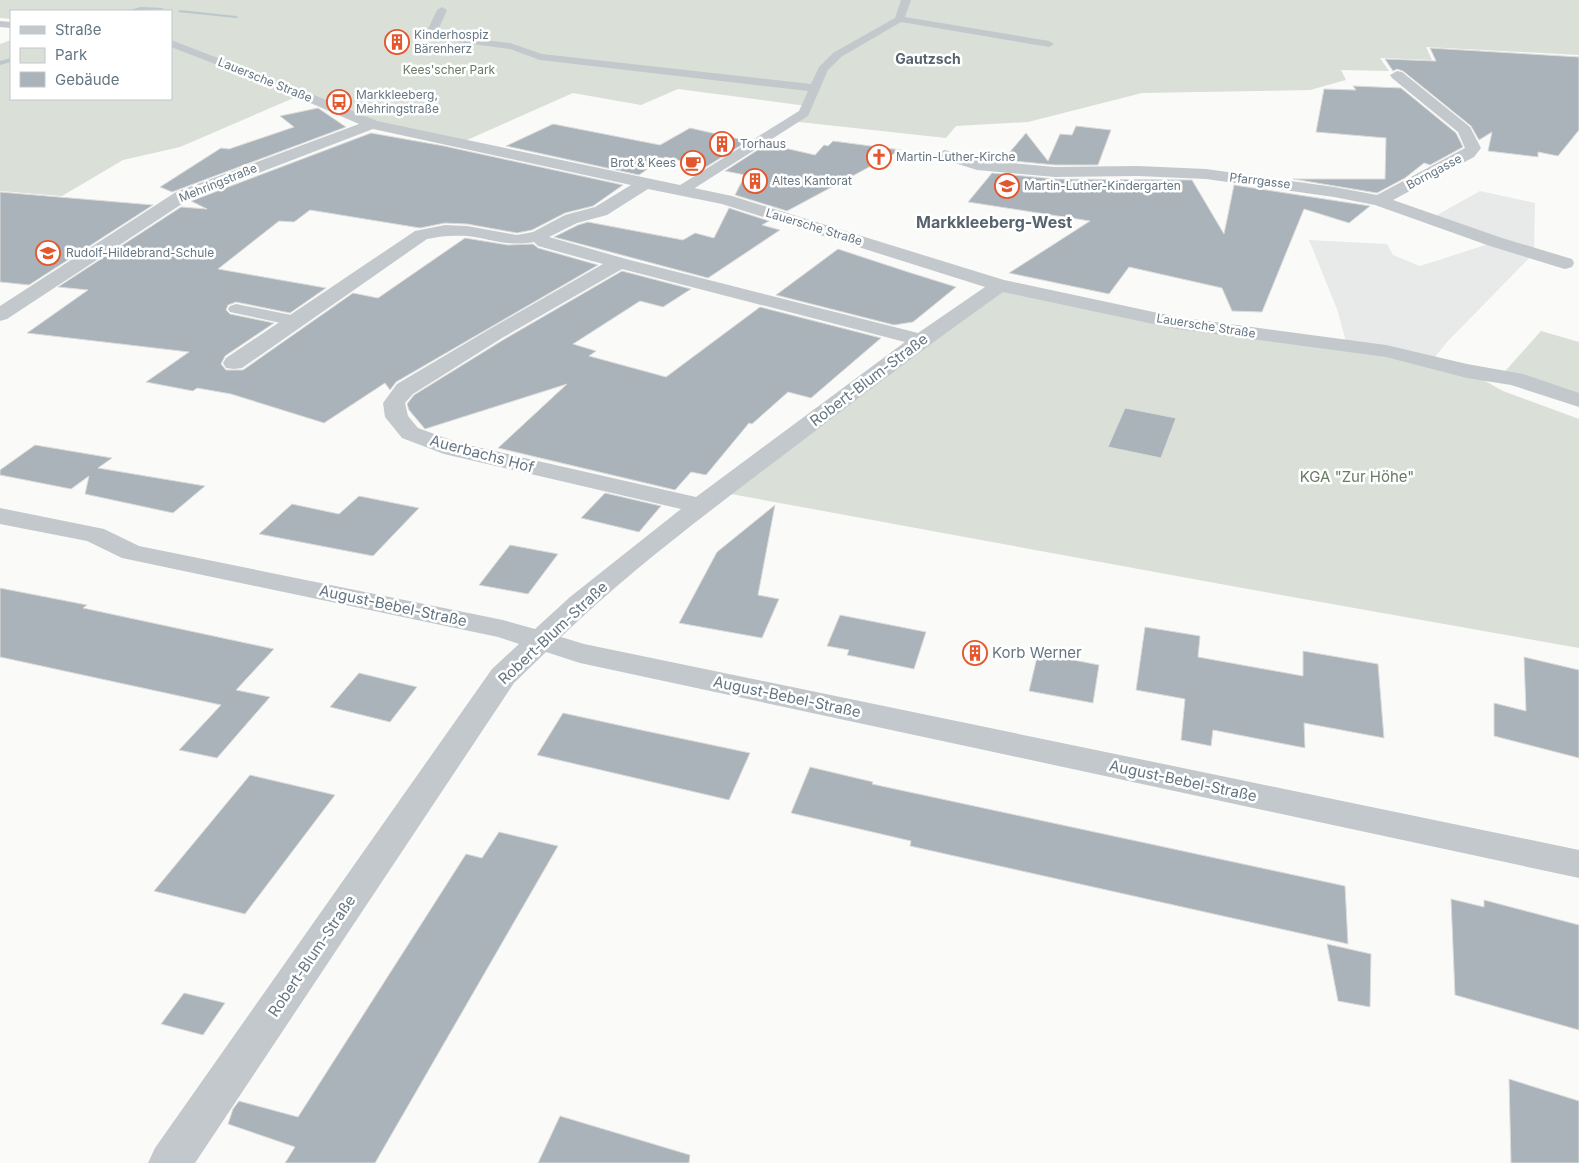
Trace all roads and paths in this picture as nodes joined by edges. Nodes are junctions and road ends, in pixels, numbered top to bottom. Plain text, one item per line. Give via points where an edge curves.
1 (906, 0) edge
2 (442, 10) dead end
3 (898, 19) junction
4 (172, 43) edge
5 (1049, 44) dead end
6 (1397, 75) dead end
7 (297, 92) joint
8 (812, 96) junction
9 (372, 124) junction
10 (946, 155) dead end
11 (646, 183) junction
12 (682, 190) junction
13 (1378, 202) junction
14 (538, 236) junction
15 (619, 263) junction
16 (1565, 263) dead end
17 (1000, 285) junction
18 (236, 309) dead end
19 (0, 315) edge
20 (295, 320) junction
21 (921, 340) junction
22 (234, 363) dead end
23 (1467, 371) junction
24 (1579, 400) edge
25 (1579, 419) edge
26 (701, 506) junction
27 (0, 516) edge
28 (540, 641) junction
29 (1579, 864) edge
30 (170, 1163) edge

1 - 3 lane
2 - 8 lane via 432,30 435,35 512,46 540,57
3 - 5 lane
3 - 8 lane via 837,55 823,70
4 - 7 lane, Lauersche Straße
6 - 13 street, Borngasse via 1465,130 1473,148 1468,154
7 - 9 street, Lauersche Straße
8 - 12 lane via 804,112
9 - 11 street, Lauersche Straße
9 - 19 street, Mehringstraße via 182,196
10 - 13 street, Pfarrgasse via 977,165 1055,172 1206,174 1290,185
11 - 12 street, Lauersche Straße
11 - 14 street via 601,211 571,219
12 - 17 street, Lauersche Straße via 726,200
13 - 16 street, Pfarrgasse
14 - 15 street via 544,242
14 - 20 street via 517,240 445,230 421,235
15 - 21 street
15 - 26 street, Auerbachs Hof via 405,389 394,403 397,417 410,433 452,449
17 - 21 street, Robert-Blum-Straße
17 - 23 street, Lauersche Straße via 1177,323 1386,351
18 - 20 lane
20 - 22 street
21 - 26 street, Robert-Blum-Straße
23 - 24 street, Lauersche Straße via 1515,379
23 - 25 street, Lauersche Straße via 1503,391
26 - 28 street, Robert-Blum-Straße via 580,603
27 - 28 street, August-Bebel-Straße via 95,535 130,552 503,629
28 - 29 street, August-Bebel-Straße via 580,653
28 - 30 street, Robert-Blum-Straße via 503,676

